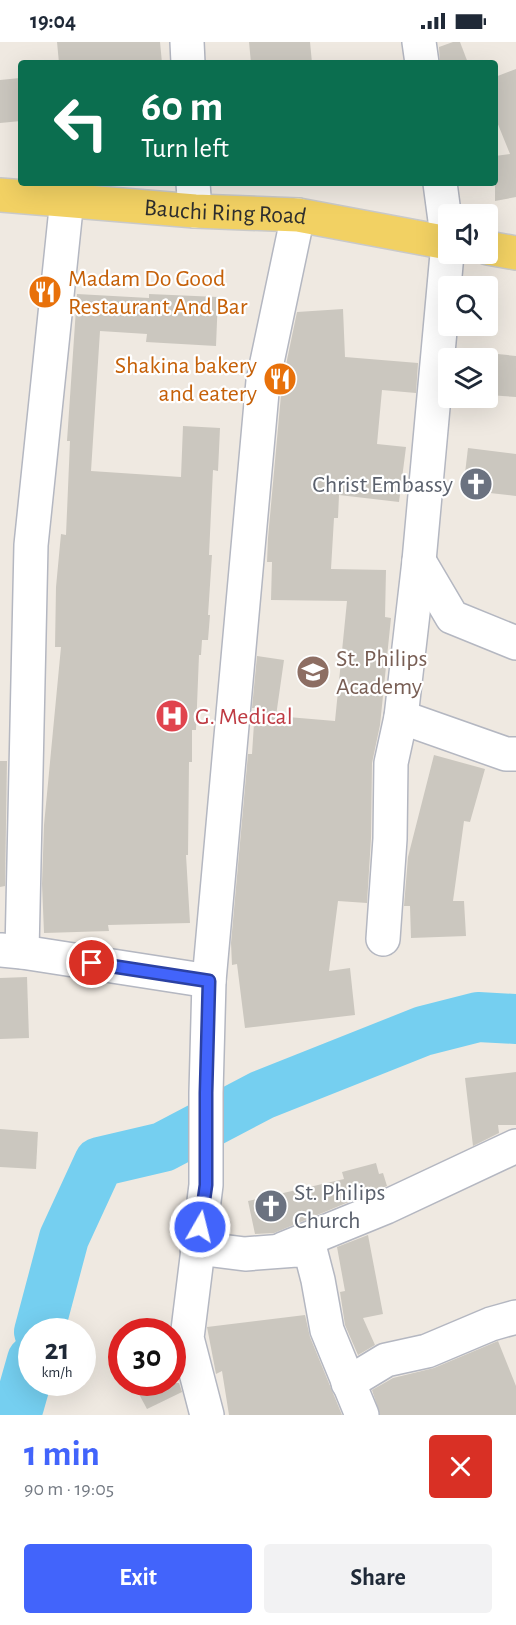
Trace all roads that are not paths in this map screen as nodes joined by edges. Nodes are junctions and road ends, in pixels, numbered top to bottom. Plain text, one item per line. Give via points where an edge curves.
1 (187, 42) edge
2 (419, 42) edge
3 (188, 60) edge
4 (422, 60) edge
5 (440, 186) edge
6 (0, 195) edge
7 (194, 197) edge
8 (67, 199) junction
9 (443, 204) edge
10 (298, 215) junction
11 (438, 241) edge
12 (498, 249) edge
13 (516, 252) edge
14 (446, 264) edge
15 (418, 561) junction
16 (516, 643) edge
17 (401, 717) junction
18 (516, 754) edge
19 (383, 939) dead end
20 (11, 951) edge
21 (209, 981) junction
22 (516, 1146) edge
23 (197, 1248) junction
24 (282, 1250) junction
25 (516, 1317) edge
26 (348, 1383) junction
27 (207, 1415) edge
28 (362, 1415) edge

1 - 3 street
2 - 4 street
5 - 9 street
6 - 8 main road, Bauchi Ring Road
7 - 8 main road, Bauchi Ring Road
7 - 10 main road, Bauchi Ring Road
8 - 20 street via 31,546
10 - 11 main road, Bauchi Ring Road
10 - 21 street via 263,381
12 - 13 main road
14 - 15 street
15 - 16 street via 452,617
15 - 17 street
17 - 18 street via 506,754
17 - 19 street via 392,763
20 - 21 street
21 - 23 street via 206,1185
22 - 24 street
23 - 24 street via 245,1254
23 - 27 street via 187,1338
24 - 26 street via 310,1249 327,1330
25 - 26 street via 427,1351 386,1360
26 - 28 street

